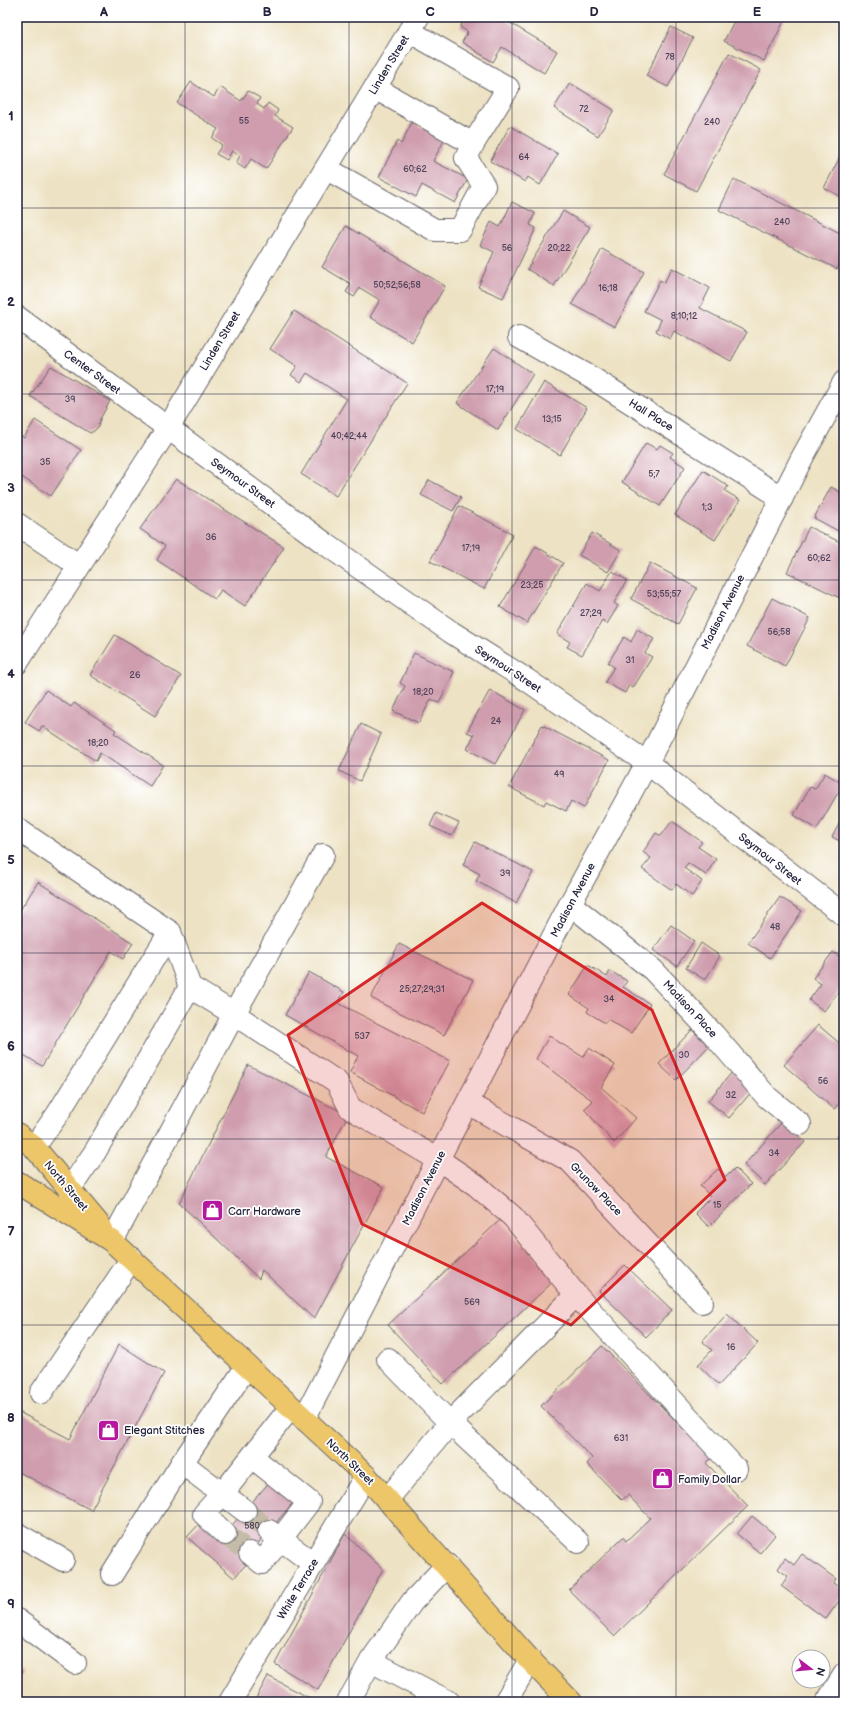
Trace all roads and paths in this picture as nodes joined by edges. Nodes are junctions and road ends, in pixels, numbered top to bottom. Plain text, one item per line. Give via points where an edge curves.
1 (414, 24) edge
2 (375, 88) junction
3 (473, 144) junction
4 (327, 169) junction
5 (17, 317) edge
6 (519, 337) dead end
7 (844, 382) edge
8 (168, 428) junction
9 (782, 498) junction
10 (17, 524) edge
11 (78, 565) junction
12 (17, 663) edge
13 (647, 763) junction
14 (17, 829) edge
15 (322, 855) dead end
16 (570, 904) junction
17 (844, 915) edge
18 (170, 932) junction
19 (190, 987) junction
20 (234, 1014) junction
21 (468, 1103) junction
22 (800, 1124) dead end
23 (25, 1140) edge
24 (439, 1160) junction
25 (17, 1182) edge
26 (69, 1190) junction
27 (112, 1241) junction
28 (132, 1258) junction
29 (576, 1295) junction
30 (702, 1302) dead end
31 (388, 1359) dead end
32 (248, 1366) junction
33 (41, 1393) dead end
34 (297, 1413) junction
35 (450, 1423) junction
36 (252, 1457) junction
37 (182, 1463) junction
38 (736, 1469) dead end
39 (366, 1476) junction
40 (223, 1494) junction
41 (387, 1500) junction
42 (245, 1511) tunnel mouth
43 (17, 1534) edge
44 (225, 1534) tunnel mouth
45 (274, 1536) junction
46 (578, 1542) dead end
47 (250, 1553) tunnel mouth
48 (63, 1560) dead end
49 (313, 1563) junction
50 (447, 1565) junction
51 (112, 1574) dead end
52 (17, 1620) edge
53 (530, 1660) junction
54 (371, 1661) junction
55 (75, 1663) dead end
56 (844, 1675) edge
57 (507, 1699) edge
58 (230, 1702) edge
59 (348, 1702) edge
60 (449, 1702) edge
61 (571, 1702) edge
62 (827, 1702) edge

1 - 2 street, Linden Street
1 - 3 street via 508,88
2 - 3 street
2 - 4 street, Linden Street
3 - 4 street via 466,158 484,186 460,230 435,230
4 - 8 street, Linden Street via 243,302
5 - 8 street, Center Street
6 - 9 street, Hall Place via 592,378
7 - 9 street, Madison Avenue
8 - 11 street, Linden Street
8 - 13 street, Seymour Street via 451,632 527,680
9 - 13 street, Madison Avenue
10 - 11 street
11 - 12 street, Linden Street
13 - 16 street, Madison Avenue
13 - 17 street, Seymour Street
14 - 18 street
15 - 20 street
16 - 21 street, Madison Avenue
16 - 22 street, Madison Place via 653,970 767,1097
18 - 19 street
18 - 23 street via 57,1115
19 - 20 street
19 - 26 street via 95,1152
20 - 24 street via 337,1082 350,1108
20 - 27 street
21 - 24 street, Madison Avenue
21 - 30 street, Grunow Place via 570,1161
23 - 26 main road, North Street
24 - 29 street via 476,1185 513,1217
24 - 34 street, Madison Avenue
25 - 27 main road, North Street
26 - 27 main road, North Street
27 - 28 main road, North Street
28 - 32 main road, North Street
28 - 33 street
29 - 35 street
29 - 38 street
31 - 35 street
32 - 34 main road, North Street
32 - 37 street
34 - 36 street, Madison Avenue
34 - 39 main road, North Street
35 - 41 street
35 - 46 street
36 - 40 street, Madison Avenue
36 - 45 street via 309,1502
37 - 40 street
37 - 51 street
39 - 41 main road, North Street
39 - 49 street, White Terrace
40 - 42 street
40 - 44 street, Madison Avenue via 204,1514
41 - 50 main road, North Street
43 - 48 street
45 - 47 street via 262,1563
45 - 49 street
49 - 58 street, White Terrace
50 - 53 main road, North Street
50 - 54 street via 412,1602
52 - 55 street
53 - 57 street
53 - 61 main road, North Street
54 - 59 street
54 - 60 street
56 - 62 street

